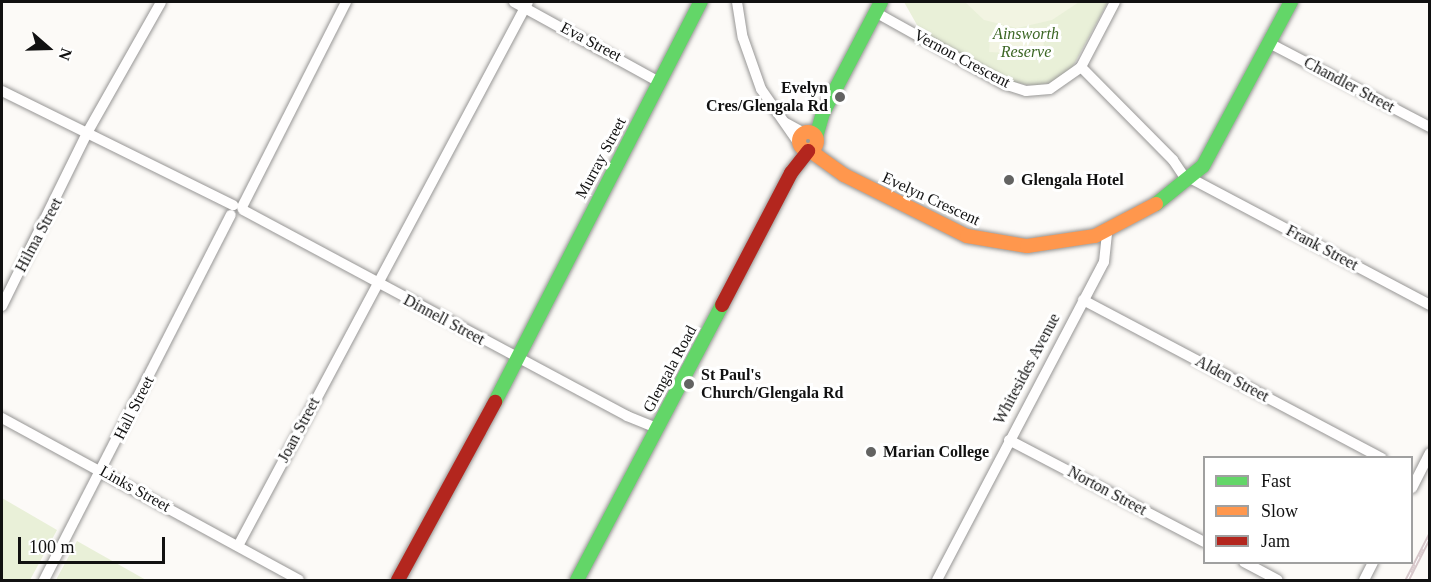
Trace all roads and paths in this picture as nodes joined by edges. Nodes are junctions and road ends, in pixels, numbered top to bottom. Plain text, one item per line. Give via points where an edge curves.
1 (161, 2) edge
2 (346, 2) edge
3 (701, 2) edge
4 (737, 2) edge
5 (1115, 2) edge
6 (1291, 2) edge
7 (521, 3) edge
8 (878, 7) edge
9 (1269, 43) junction
10 (1081, 66) junction
11 (661, 79) junction
12 (3, 91) edge
13 (1430, 127) edge
14 (91, 135) junction
15 (807, 142) junction
16 (1192, 176) junction
17 (236, 211) junction
18 (1101, 234) junction
19 (375, 284) junction
20 (1083, 300) junction
21 (1430, 305) edge
22 (2, 306) edge
23 (515, 357) junction
24 (2, 418) edge
25 (656, 431) junction
26 (1009, 440) junction
27 (1430, 453) edge
28 (1378, 456) edge
29 (102, 470) junction
30 (1415, 475) edge
31 (1203, 541) edge
32 (238, 546) junction
33 (1248, 564) edge
34 (1372, 564) edge
35 (44, 580) edge
36 (299, 580) edge
37 (398, 580) edge
38 (577, 580) edge
39 (938, 580) edge
40 (1278, 580) edge
41 (1364, 580) edge

1 - 14 street, Hilma Street
2 - 17 street, Hall Street
3 - 11 street, Murray Street
4 - 15 street, Evelyn Crescent via 752,66 783,122
5 - 10 street, Vernon Crescent
6 - 9 street
7 - 11 street, Eva Street
7 - 19 street, Joan Street
8 - 10 street, Vernon Crescent via 1004,84 1026,91 1050,89
8 - 15 street, Glengala Road
9 - 13 street, Chandler Street
9 - 16 street
10 - 16 street, Frank Street
11 - 23 street, Murray Street
12 - 14 street, Dinnell Street
14 - 17 street, Dinnell Street
14 - 22 street, Hilma Street
15 - 18 street, Evelyn Crescent via 830,165 936,223 974,238 1034,246
15 - 25 street, Glengala Road
16 - 18 street, Evelyn Crescent via 1144,214
16 - 21 street, Frank Street via 1215,192
17 - 19 street, Dinnell Street
17 - 29 street, Hall Street
18 - 20 street, Whitesides Avenue via 1108,254
19 - 23 street, Dinnell Street
19 - 32 street, Joan Street
20 - 26 street, Whitesides Avenue
20 - 28 street, Alden Street
23 - 25 street, Dinnell Street
23 - 37 street, Murray Street
24 - 29 street, Links Street
25 - 38 street, Glengala Road
26 - 31 street, Norton Street
26 - 39 street, Whitesides Avenue
27 - 30 street
29 - 32 street, Links Street
29 - 35 street, Hall Street
32 - 36 street, Links Street
33 - 40 street
34 - 41 street

